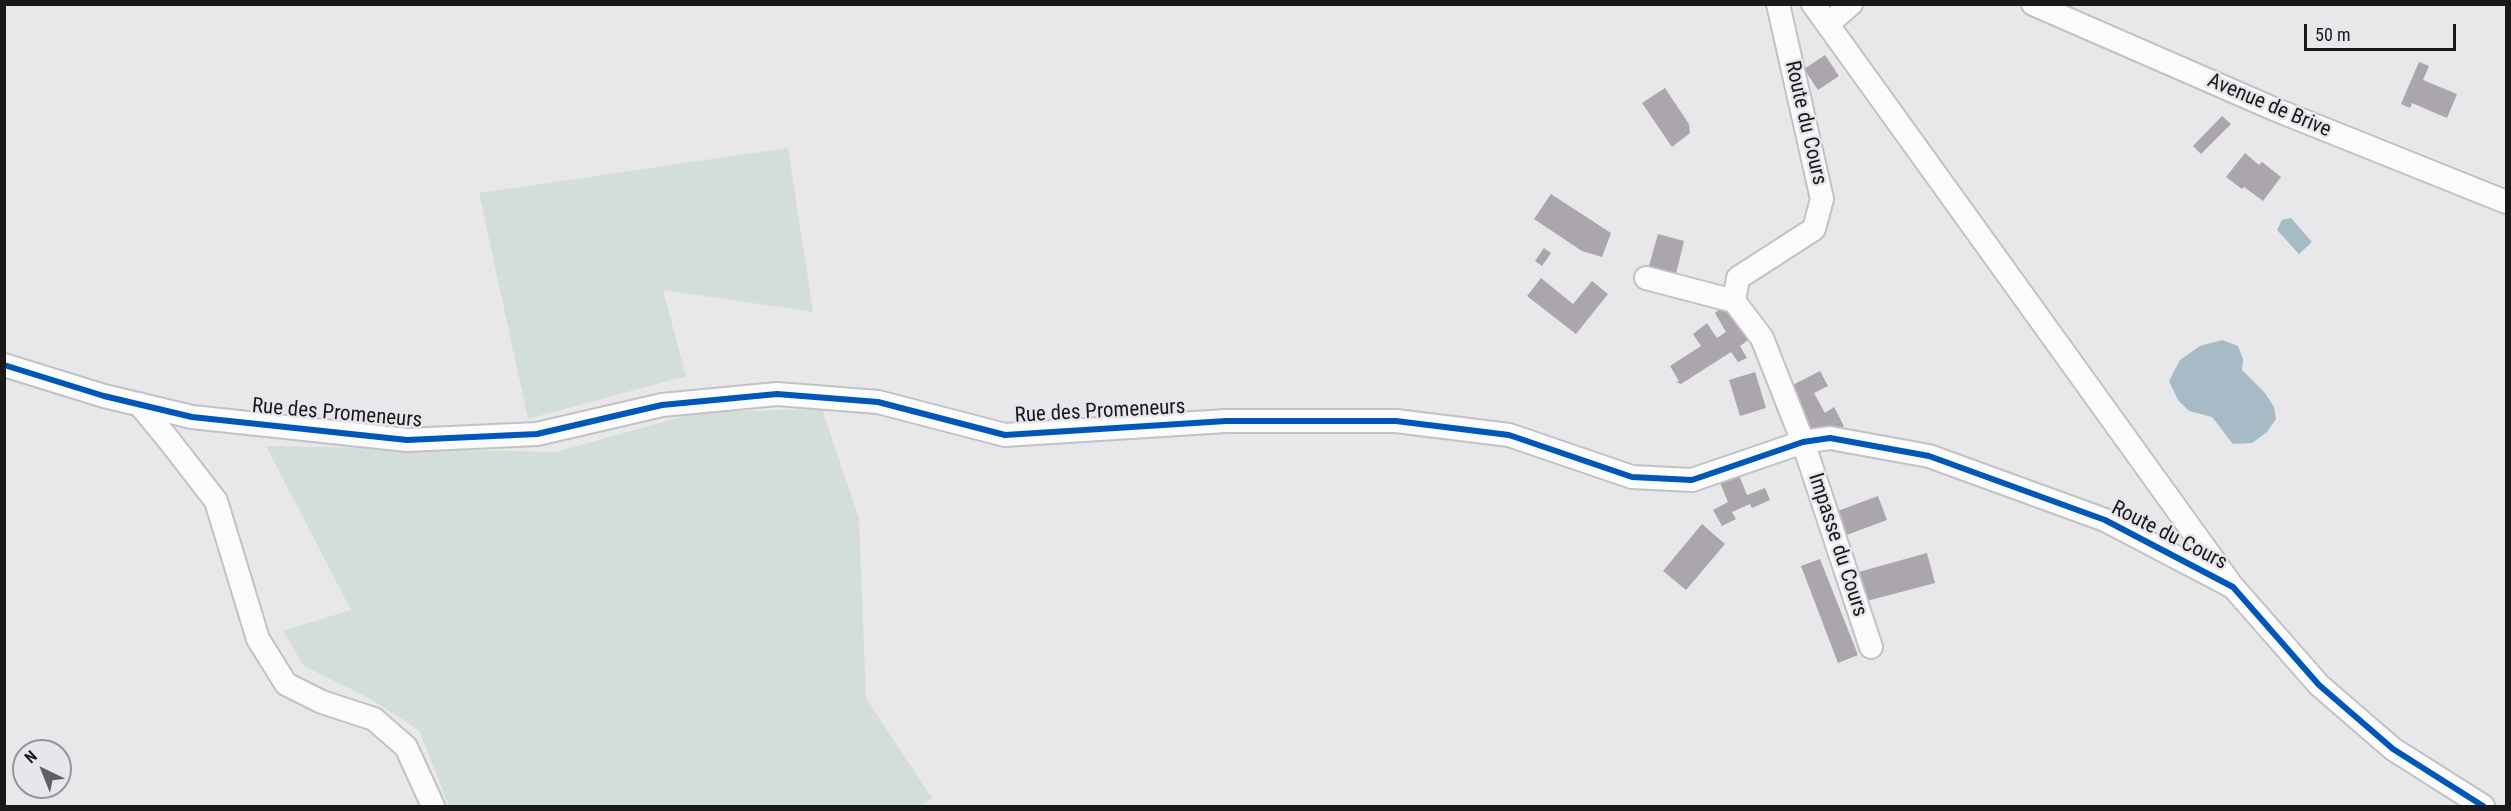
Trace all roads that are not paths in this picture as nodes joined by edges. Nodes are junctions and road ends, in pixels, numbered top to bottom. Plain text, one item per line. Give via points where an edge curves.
1 (1778, 4) edge
2 (1813, 4) edge
3 (1851, 4) edge
4 (2033, 4) edge
5 (1828, 24) junction
6 (2506, 202) edge
7 (1646, 278) dead end
8 (1734, 301) junction
9 (4, 365) edge
10 (139, 404) junction
11 (1803, 442) junction
12 (2233, 587) junction
13 (1871, 647) dead end
14 (433, 807) edge
15 (2483, 807) edge

1 - 8 street, Route du Cours via 1822,199 1814,229 1738,278
2 - 5 street, Route du Cours
3 - 5 street
4 - 6 street, Avenue de Brive via 2263,105
5 - 12 street, Route du Cours
7 - 8 street
8 - 11 street via 1762,338
9 - 10 street, Rue des Promeneurs
10 - 11 street, Rue des Promeneurs via 192,417 407,440 537,434 662,405 777,394 878,402 1005,435 1226,421 1396,421 1509,435 1632,477 1692,480
10 - 14 street via 216,501 258,639 285,684 322,702 374,719 406,747
11 - 12 street, Route du Cours via 1830,438 1929,456 2105,520
11 - 13 street, Impasse du Cours
12 - 15 street, Route du Cours via 2319,685 2393,749

